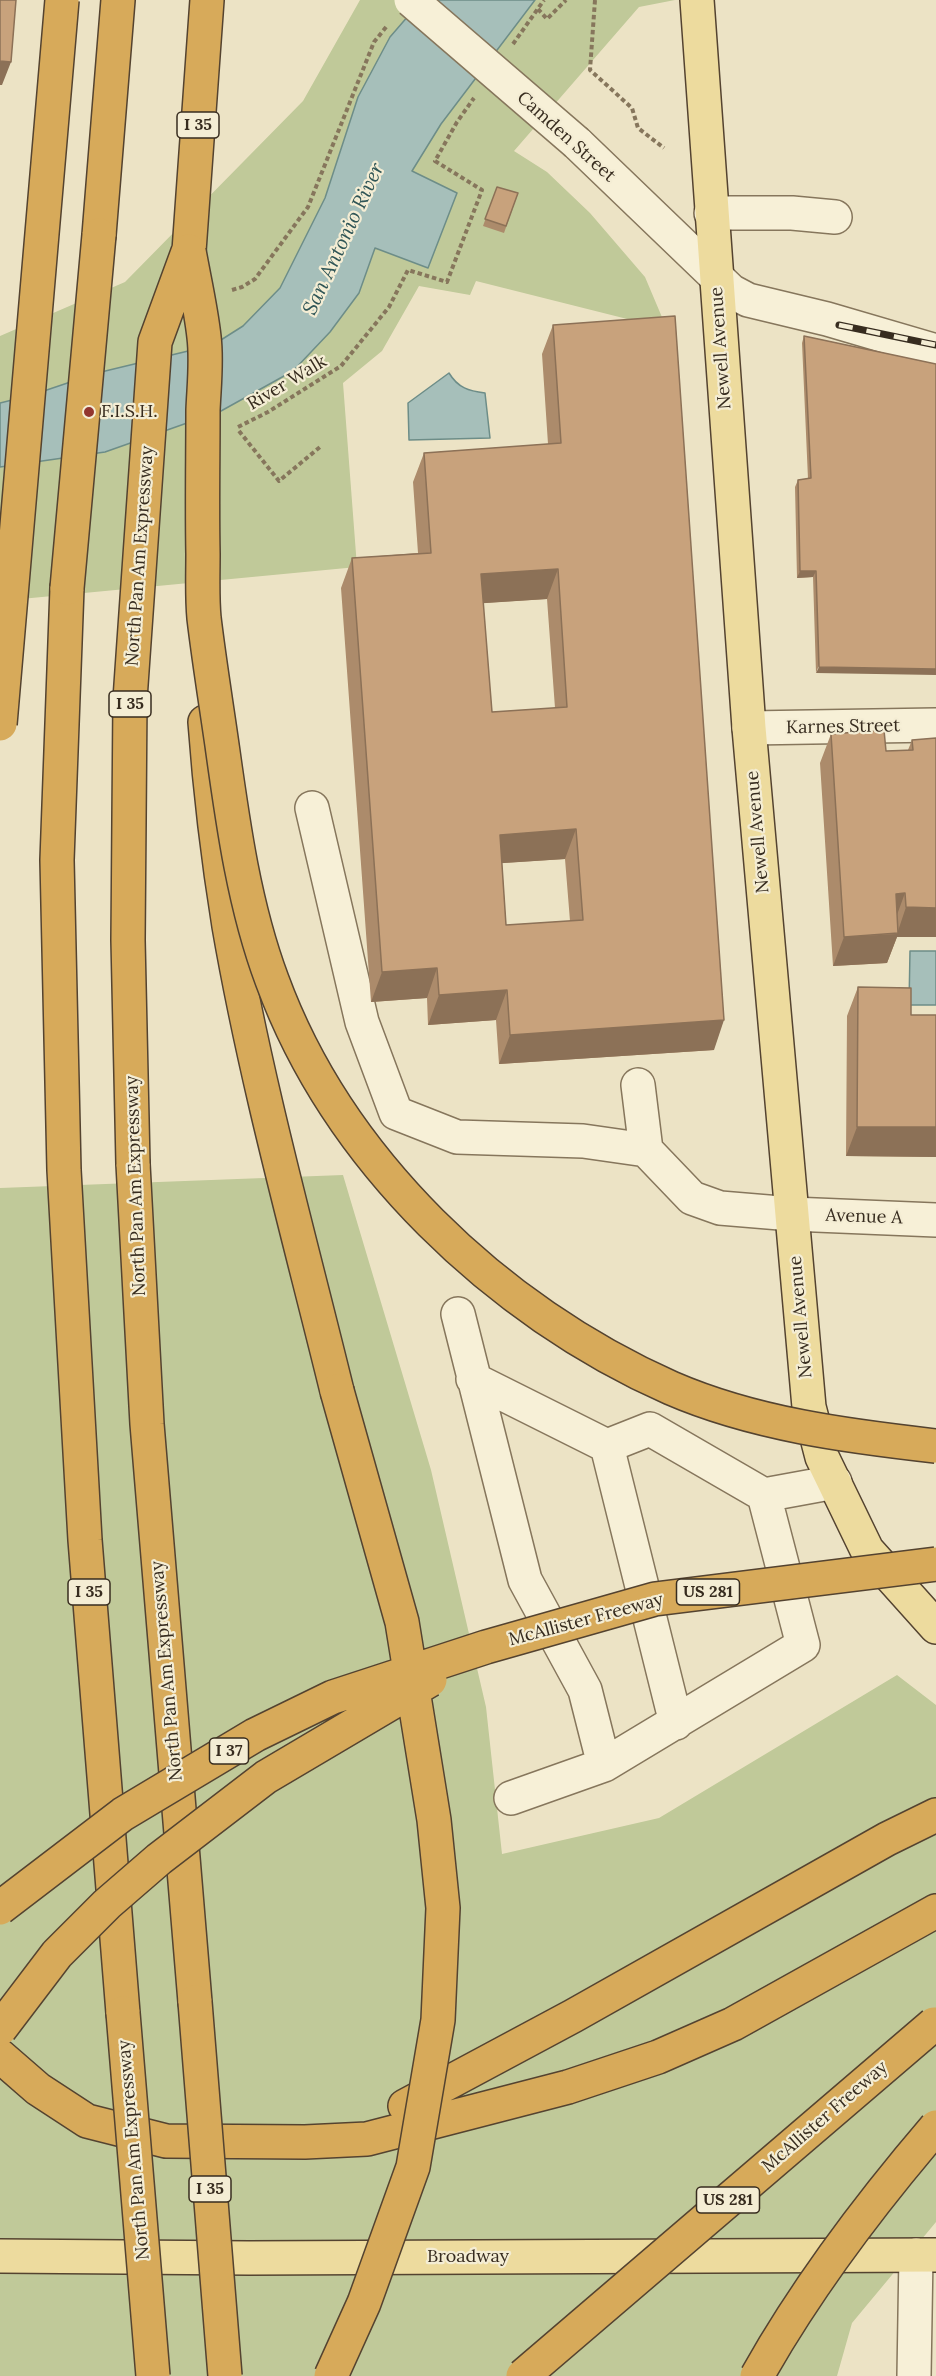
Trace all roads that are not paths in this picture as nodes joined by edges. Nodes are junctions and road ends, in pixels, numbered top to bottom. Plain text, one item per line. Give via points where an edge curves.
1 (44, 0) edge
2 (62, 0) edge
3 (116, 0) edge
4 (207, 0) edge
5 (411, 0) edge
6 (697, 5) edge
7 (711, 213) junction
8 (836, 217) dead end
9 (189, 251) junction
10 (716, 279) junction
11 (936, 351) edge
12 (0, 481) edge
13 (204, 614) junction
14 (0, 724) edge
15 (936, 725) edge
16 (749, 728) junction
17 (312, 808) dead end
18 (638, 1085) dead end
19 (646, 1150) junction
20 (792, 1214) junction
21 (936, 1220) edge
22 (458, 1314) dead end
23 (473, 1379) junction
24 (607, 1446) junction
25 (936, 1446) edge
26 (835, 1482) junction
27 (764, 1495) junction
28 (936, 1564) edge
29 (936, 1627) edge
30 (486, 1647) junction
31 (676, 1723) junction
32 (604, 1765) junction
33 (511, 1798) dead end
34 (936, 1815) edge
35 (936, 1897) edge
36 (0, 1908) edge
37 (936, 1911) edge
38 (852, 1958) junction
39 (936, 2022) edge
40 (0, 2029) edge
41 (0, 2056) edge
42 (936, 2127) edge
43 (305, 2142) junction
44 (926, 2255) edge
45 (0, 2256) edge
46 (153, 2376) edge
47 (225, 2376) edge
48 (331, 2376) edge
49 (523, 2376) edge
50 (757, 2376) edge
51 (914, 2376) edge

1 - 12 highway
2 - 14 highway, bridge
3 - 46 highway, North Pan Am Expressway / I 35, bridge via 67,588 57,860 64,1170 85,1540
4 - 9 highway, North Pan Am Expressway / I 35
5 - 10 street, Camden Street, bridge via 577,144
6 - 7 main road, Newell Avenue
7 - 8 street
7 - 10 main road, Newell Avenue
9 - 13 highway, bridge via 204,339
9 - 47 highway, North Pan Am Expressway / I 35, bridge via 155,342 130,699 128,940 133,1164 147,1424
10 - 11 street, Camden Street via 748,300
10 - 16 main road, Newell Avenue
13 - 25 highway, bridge via 230,802 252,918 297,1040 342,1116 377,1164 415,1206 511,1294 569,1333 643,1374 672,1388 777,1421
13 - 48 highway, bridge via 202,694 229,926 263,1091 337,1391 402,1622 434,1820 443,1908 438,2020 412,2167 364,2303
15 - 16 street, Karnes Street
16 - 20 main road, Newell Avenue
17 - 19 street via 362,1022 396,1113 457,1137 583,1141
18 - 19 street
19 - 20 street, Avenue A via 692,1198 720,1208
20 - 21 street, Avenue A
20 - 26 main road, Newell Avenue via 809,1407 822,1457
22 - 23 street
23 - 24 street
23 - 32 street via 525,1580 585,1690
24 - 27 street via 650,1429
24 - 31 street
26 - 27 street
26 - 29 main road, Newell Avenue via 867,1550
27 - 31 street via 803,1646
28 - 30 highway, McAllister Freeway / US 281, bridge via 655,1599
30 - 36 highway, I 37, bridge via 333,1697 255,1735 123,1814
30 - 40 highway, bridge via 266,1777 159,1859 57,1954
31 - 32 street
32 - 33 street
34 - 43 highway via 399,2109
35 - 38 highway
37 - 38 highway
38 - 43 highway via 733,2024 636,2065 558,2090 367,2139
39 - 49 highway, McAllister Freeway / US 281, bridge
41 - 43 highway via 38,2089 87,2121 166,2141
42 - 50 highway, bridge via 815,2284
44 - 45 main road, Broadway
44 - 51 street

